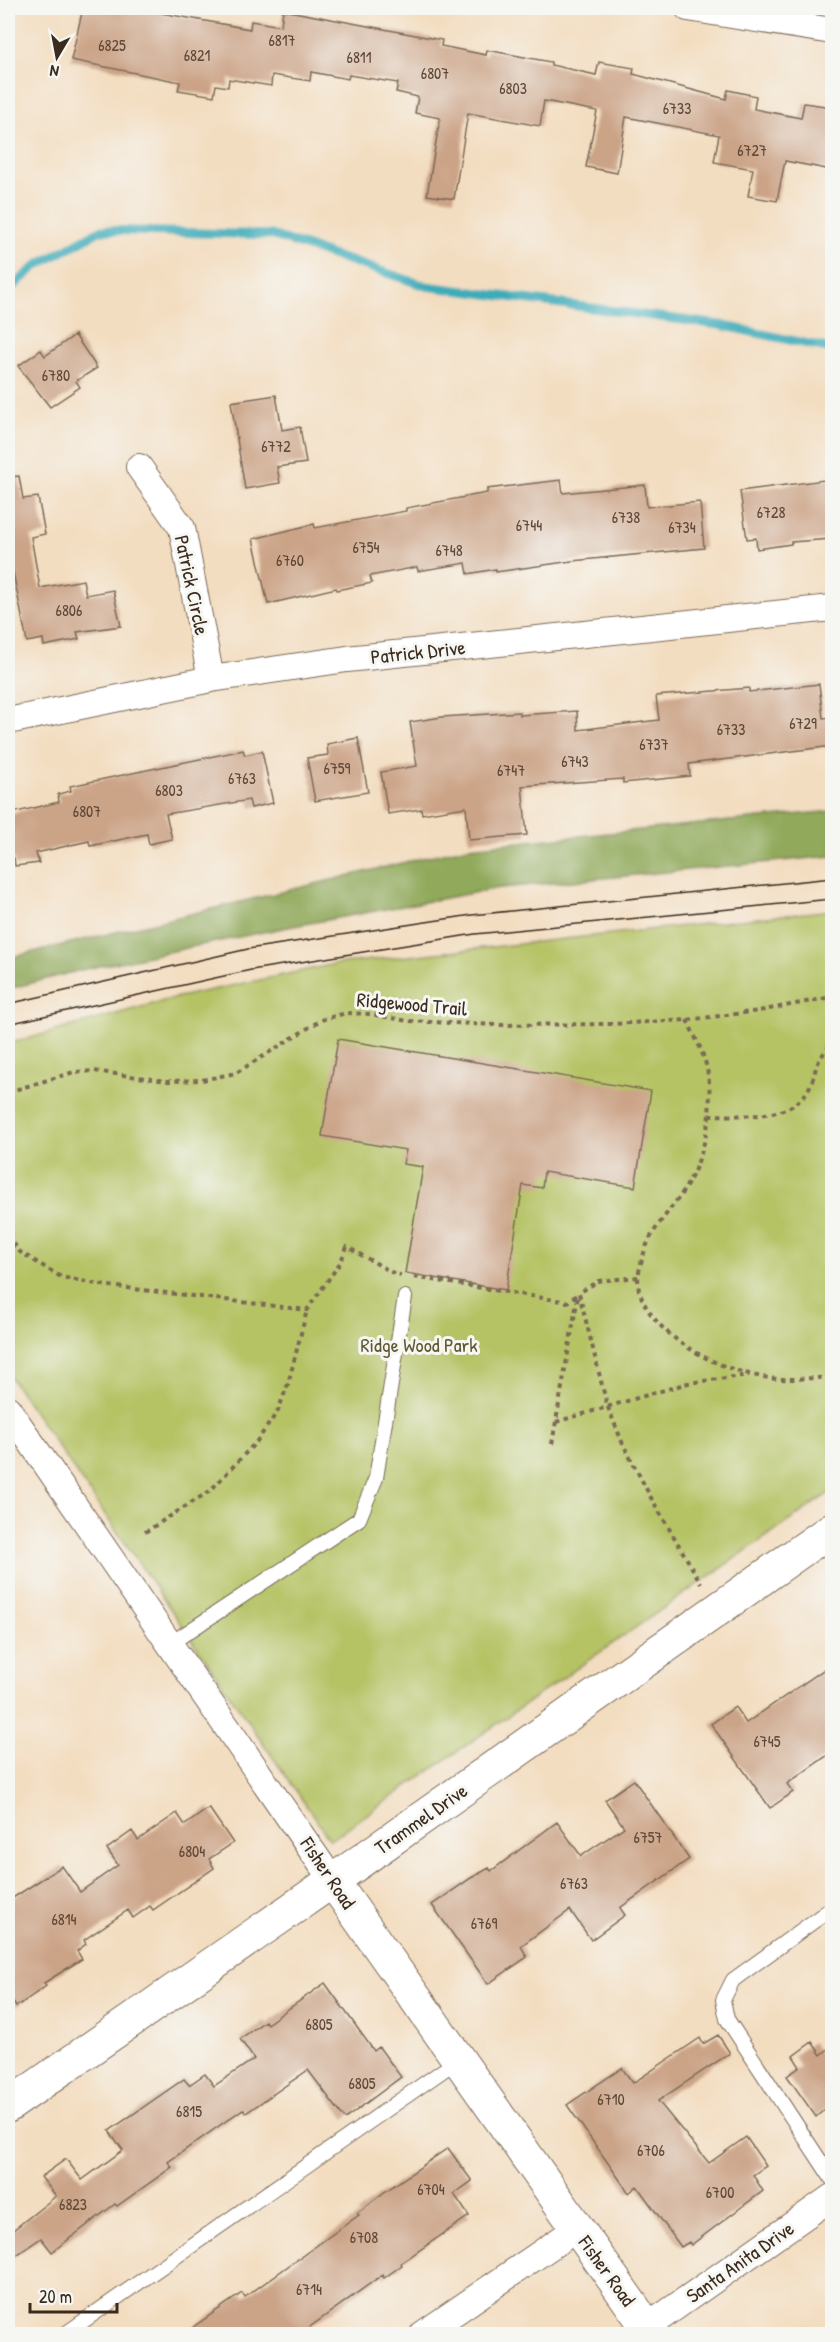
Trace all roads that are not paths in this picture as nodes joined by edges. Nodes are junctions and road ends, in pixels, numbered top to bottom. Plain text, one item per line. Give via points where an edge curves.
1 (688, 8) edge
2 (832, 31) edge
3 (139, 467) dead end
4 (832, 608) edge
5 (212, 679) junction
6 (8, 721) edge
7 (405, 1297) dead end
8 (8, 1409) edge
9 (832, 1528) edge
10 (171, 1643) junction
11 (332, 1880) junction
12 (832, 1908) edge
13 (458, 2060) junction
14 (8, 2106) edge
15 (832, 2179) edge
16 (832, 2197) edge
17 (576, 2229) junction
18 (650, 2331) edge
19 (65, 2334) edge
20 (423, 2334) edge

1 - 2 street
3 - 5 street, Patrick Circle via 182,528
4 - 5 street, Patrick Drive via 346,659
5 - 6 street, Patrick Drive
7 - 10 lane via 376,1478 359,1519
8 - 10 street, Fisher Road
9 - 11 street, Trammel Drive
10 - 11 street, Fisher Road
11 - 13 street, Fisher Road
11 - 14 street, Trammel Drive
12 - 15 lane via 733,1980 723,2000 727,2019
13 - 17 street, Fisher Road
13 - 19 lane
16 - 18 street, Santa Anita Drive
17 - 18 street, Fisher Road
17 - 20 street

